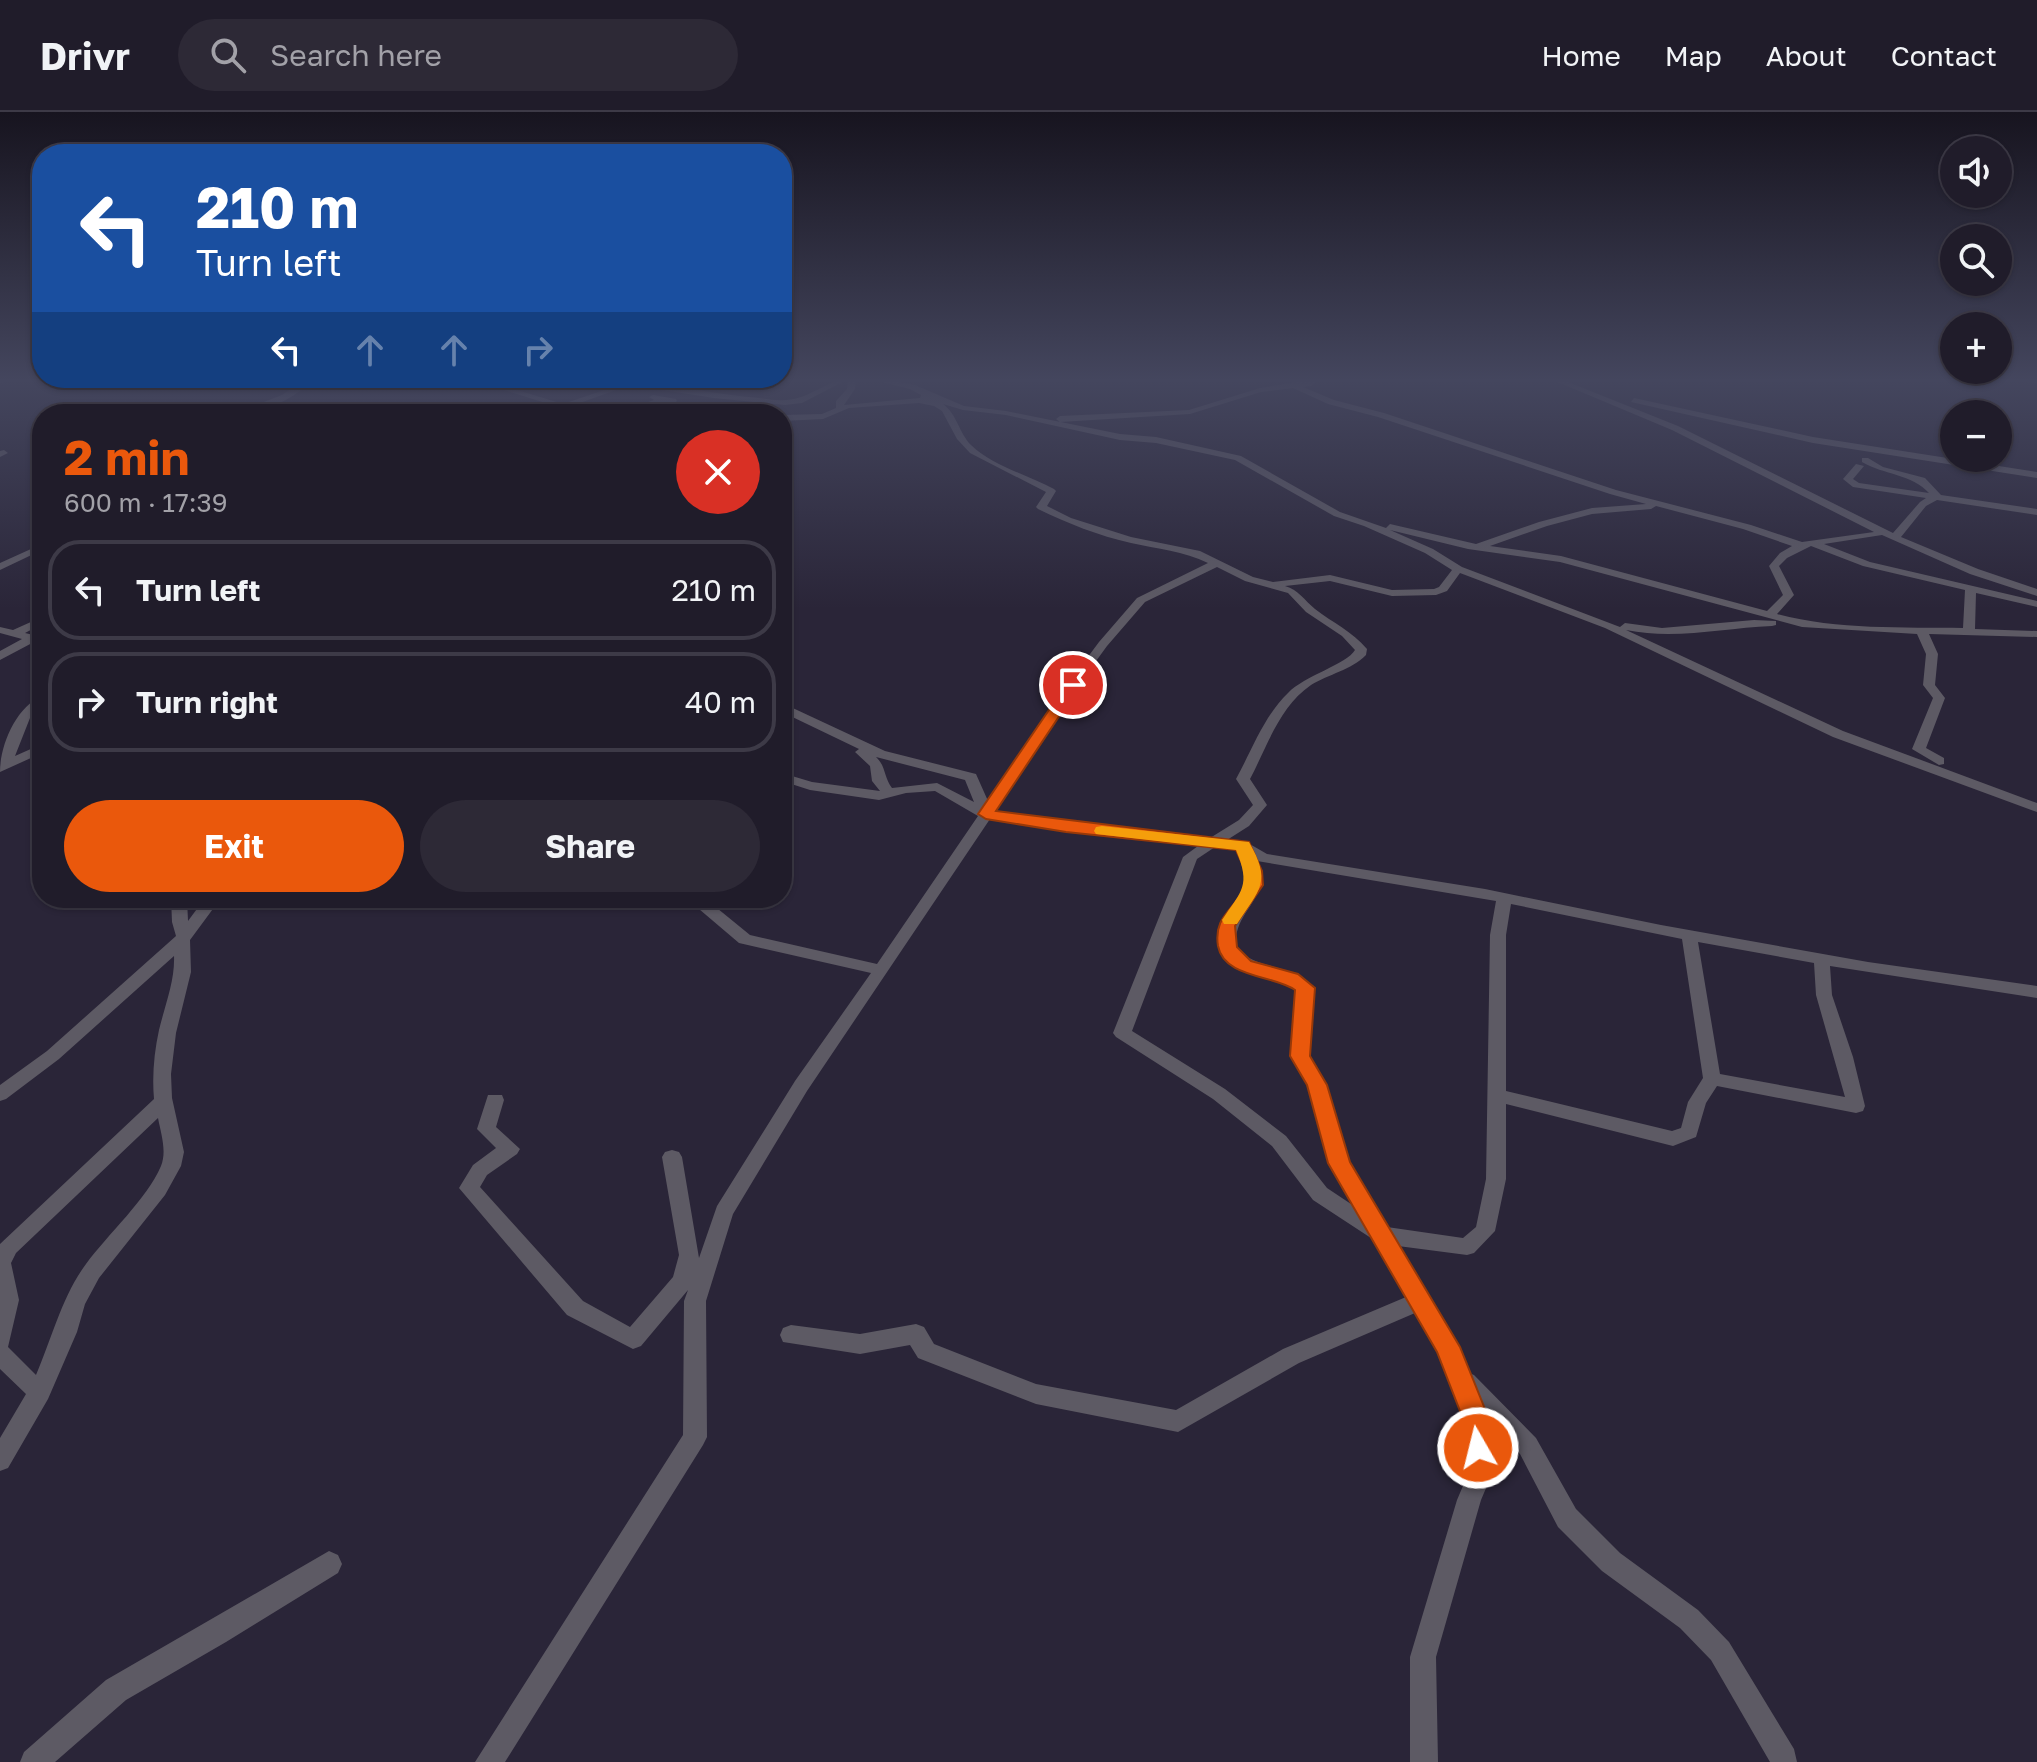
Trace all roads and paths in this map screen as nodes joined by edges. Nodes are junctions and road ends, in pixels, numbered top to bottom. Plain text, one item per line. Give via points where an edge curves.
1 (981, 455) edge
2 (1224, 455) edge
3 (1500, 455) edge
4 (1732, 455) edge
5 (1908, 455) edge
6 (2037, 475) edge
7 (1937, 496) junction
8 (1665, 505) junction
9 (2037, 512) edge
10 (1368, 524) junction
11 (1880, 533) junction
12 (1894, 538) junction
13 (1814, 544) junction
14 (1800, 545) junction
15 (1476, 547) junction
16 (32, 551) edge
17 (1217, 563) junction
18 (0, 567) edge
19 (1458, 569) junction
20 (1264, 584) junction
21 (1971, 587) junction
22 (2037, 593) edge
23 (2037, 604) edge
24 (1579, 614) junction
25 (1769, 616) junction
26 (32, 623) edge
27 (1802, 624) junction
28 (1921, 629) junction
29 (1969, 630) junction
30 (6, 632) edge
31 (2037, 634) edge
32 (32, 638) edge
33 (32, 641) edge
34 (0, 656) edge
35 (32, 709) edge
36 (792, 712) edge
37 (24, 716) junction
38 (32, 718) edge
39 (857, 744) junction
40 (32, 753) edge
41 (2, 767) edge
42 (792, 780) edge
43 (890, 795) junction
44 (2037, 796) edge
45 (2037, 808) edge
46 (986, 814) junction
47 (1214, 843) junction
48 (1243, 846) junction
49 (1504, 898) junction
50 (179, 908) edge
51 (205, 908) edge
52 (706, 908) edge
53 (1689, 935) junction
54 (183, 937) junction
55 (1822, 958) junction
56 (881, 970) junction
57 (2037, 992) edge
58 (1712, 1079) junction
59 (0, 1094) edge
60 (1497, 1095) junction
61 (495, 1100) dead end
62 (164, 1101) junction
63 (672, 1157) dead end
64 (1382, 1235) junction
65 (1420, 1301) junction
66 (791, 1335) dead end
67 (0, 1341) edge
68 (0, 1353) edge
69 (1460, 1375) junction
70 (40, 1392) junction
71 (0, 1460) edge
72 (329, 1564) dead end
73 (1787, 1761) edge
74 (34, 1762) edge
75 (489, 1762) edge
76 (1424, 1762) edge

1 - 17 street via 1051,491 1040,505 1050,513
2 - 10 street via 1337,514
3 - 8 street
4 - 11 street
5 - 6 street
7 - 7 street via 1856,485 1848,479 1862,463 1922,480
7 - 9 street
7 - 12 street via 1923,504
8 - 14 street
8 - 15 street via 1592,511
10 - 15 street
10 - 19 street
11 - 12 street
11 - 13 street
12 - 22 street
13 - 14 street
13 - 21 street via 1874,566
14 - 25 street via 1775,562 1789,595
15 - 25 street via 1561,559
16 - 18 street
17 - 20 street
17 - 46 street via 1141,600 1062,700
19 - 20 street via 1436,592 1392,593 1330,578
19 - 24 street
20 - 47 street via 1296,594 1361,651 1297,690 1243,779 1260,805
21 - 23 street
21 - 29 street
24 - 27 street via 1637,630 1685,632 1744,622
24 - 45 street via 1838,734
25 - 27 street
26 - 30 street
27 - 28 street
28 - 29 street
28 - 44 street via 1932,654 1929,685 1939,698 1919,749 2006,789
29 - 31 street
30 - 32 street
33 - 34 street
35 - 37 street
36 - 39 street
37 - 38 street
37 - 41 street
39 - 43 street via 877,765 879,781
39 - 46 street via 899,761 971,777
40 - 41 street
42 - 43 street via 839,792
43 - 46 street via 937,787
46 - 47 street
46 - 56 street
47 - 48 street
47 - 64 street via 1190,857 1122,1033 1231,1103 1279,1141 1320,1194
48 - 49 street via 1263,858
48 - 64 street via 1254,885 1226,926 1228,949 1244,966 1291,978 1305,988 1302,1063 1317,1085 1339,1163
49 - 53 street
49 - 60 street via 1498,935
50 - 54 street
51 - 54 street
52 - 56 street via 745,939
53 - 55 street
53 - 58 street
54 - 59 street via 64,1046
54 - 62 street via 183,972 162,1074
55 - 57 street
55 - 58 street via 1825,1009 1856,1106
56 - 75 street via 724,1212 695,1301 695,1437
58 - 60 street via 1697,1102 1689,1132 1673,1139
60 - 64 street via 1496,1179 1485,1231 1467,1247
61 - 63 street via 486,1129 510,1149 480,1170 469,1188 575,1308 633,1339 683,1281 689,1255
62 - 67 street via 9,1247 1,1263 8,1300
62 - 70 street via 174,1152 171,1166 92,1272
64 - 65 street
65 - 66 street via 1291,1356 1178,1421 1036,1394 926,1351 916,1334 860,1344
65 - 69 street
68 - 70 street
69 - 73 street via 1528,1446 1567,1518 1611,1562 1689,1619 1720,1651
69 - 76 street via 1478,1424 1483,1467 1423,1657
70 - 71 street
72 - 74 street via 116,1690

